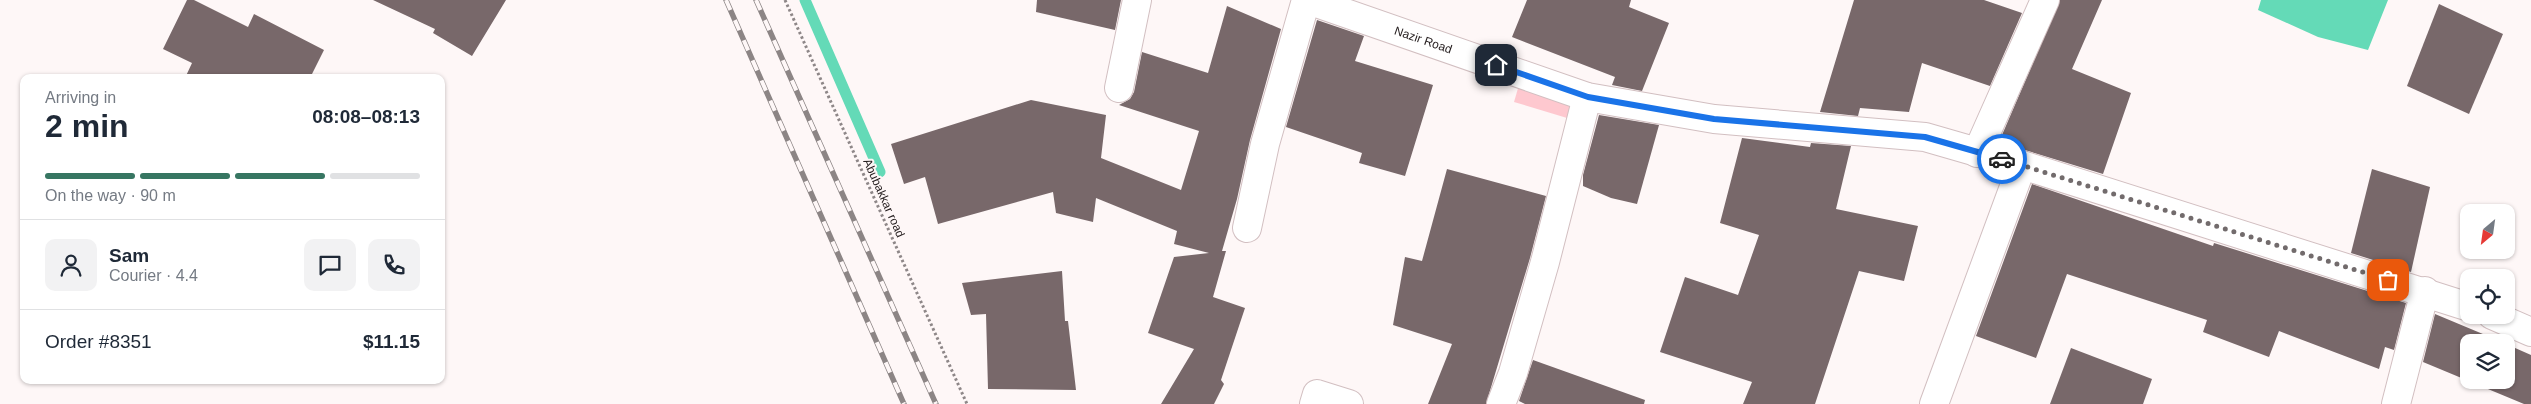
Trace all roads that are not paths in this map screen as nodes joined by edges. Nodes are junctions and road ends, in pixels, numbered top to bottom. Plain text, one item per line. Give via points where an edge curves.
1 (1137, 0) edge
2 (1310, 0) edge
3 (2045, 0) edge
4 (1119, 88) dead end
5 (1588, 97) junction
6 (1976, 152) junction
7 (2022, 165) junction
8 (1247, 228) dead end
9 (2425, 291) junction
10 (2460, 304) edge
11 (2513, 324) edge
12 (2531, 332) edge
13 (1314, 404) edge
14 (1349, 404) edge
15 (1501, 404) edge
16 (1934, 404) edge
17 (2396, 404) edge

1 - 4 street
2 - 5 street, Nazir Road
2 - 8 street via 1265,144
3 - 6 street
5 - 6 street, Nazir Road via 1714,119 1925,137
5 - 15 street via 1545,262
6 - 7 street, Nazir Road
7 - 9 street, Nazir Road
7 - 16 street
9 - 10 street, Nazir Road
9 - 17 street
11 - 12 street
13 - 14 street via 1317,394

